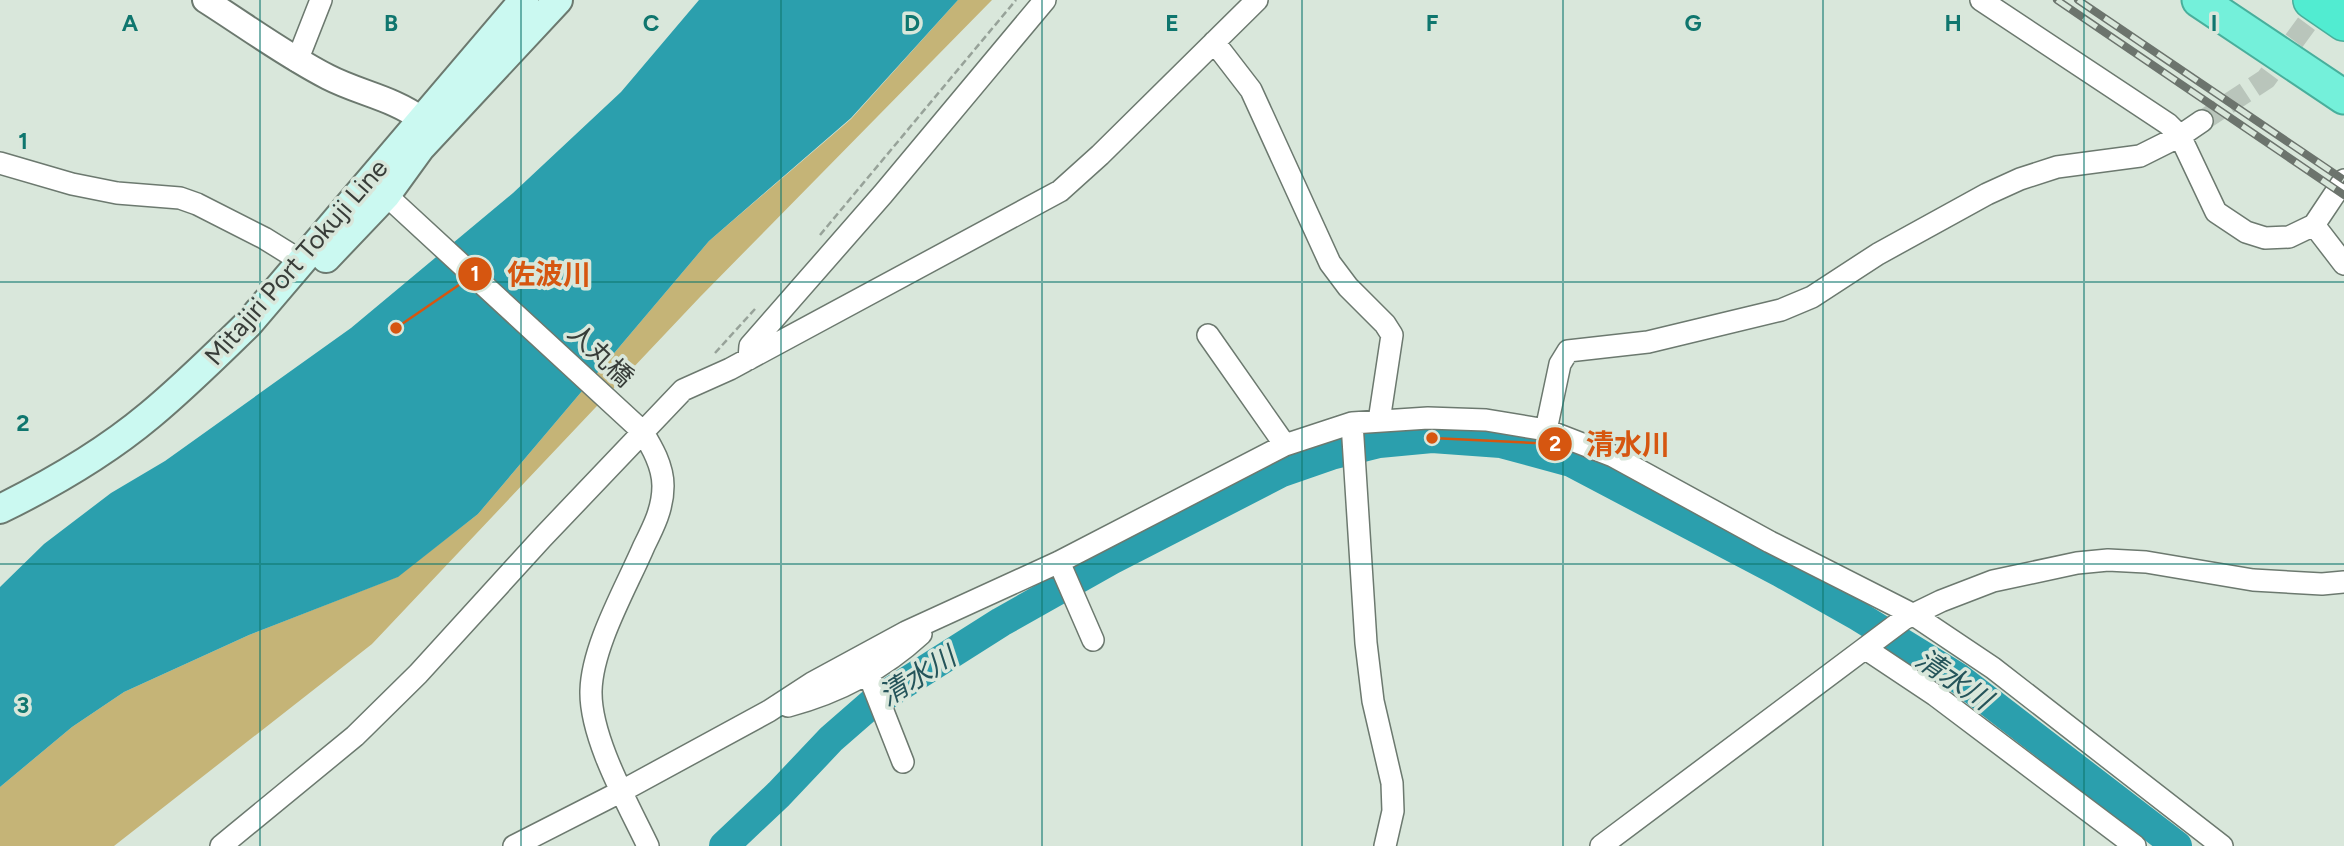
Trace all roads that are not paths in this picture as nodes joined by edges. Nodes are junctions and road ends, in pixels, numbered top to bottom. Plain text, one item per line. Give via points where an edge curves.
1 (205, 0) edge
2 (321, 0) edge
3 (524, 0) edge
4 (558, 0) edge
5 (1045, 0) edge
6 (1257, 0) edge
7 (1982, 0) edge
8 (2199, 0) edge
9 (2312, 0) edge
10 (2344, 22) edge
11 (1214, 41) junction
12 (297, 61) junction
13 (2344, 97) edge
14 (421, 119) junction
15 (2202, 121) tunnel mouth
16 (2180, 136) junction
17 (0, 163) edge
18 (2344, 180) edge
19 (391, 200) junction
20 (2314, 225) junction
21 (301, 261) junction
22 (2344, 264) edge
23 (257, 322) junction
24 (1208, 335) dead end
25 (749, 359) junction
26 (1379, 421) junction
27 (1352, 428) junction
28 (1546, 430) junction
29 (642, 431) junction
30 (1285, 445) junction
31 (0, 509) edge
32 (1059, 562) junction
33 (2344, 582) edge
34 (939, 616) junction
35 (1909, 617) junction
36 (1093, 639) dead end
37 (1869, 646) junction
38 (868, 673) junction
39 (769, 711) junction
40 (903, 762) dead end
41 (622, 792) junction
42 (221, 846) edge
43 (514, 846) edge
44 (648, 846) edge
45 (1385, 846) edge
46 (1601, 846) edge
47 (2135, 846) edge
48 (2222, 846) edge

1 - 12 street
2 - 12 street
3 - 14 main road, Mitajiri Port Tokuji Line
4 - 19 main road via 420,148
5 - 25 street via 750,346
6 - 11 street
7 - 16 street
8 - 13 highway
9 - 10 highway
11 - 25 street via 1060,191
11 - 26 street via 1251,90 1330,263 1392,335
12 - 14 street via 406,107
14 - 21 main road, Mitajiri Port Tokuji Line
15 - 16 street
16 - 20 street via 2216,212 2228,222 2265,238 2289,237
16 - 28 street via 2140,156 2057,167 2020,179 1878,254 1812,297 1781,310 1648,342 1569,351 1560,365
17 - 21 street via 72,184 180,198
18 - 20 street
19 - 23 main road
19 - 29 street, 人丸橋
20 - 22 street
21 - 23 main road, Mitajiri Port Tokuji Line
23 - 31 main road, Mitajiri Port Tokuji Line via 149,416
24 - 30 street
25 - 29 street via 683,390
26 - 27 street
26 - 28 street via 1486,420
27 - 30 street
27 - 45 street via 1371,690 1392,783 1394,811
28 - 35 street via 1613,456
29 - 41 street via 655,453 663,483 661,510 602,640 590,693 602,744
29 - 42 street via 418,674 355,736
30 - 32 street
32 - 34 street
32 - 36 street
33 - 35 street via 2253,580 2108,560 1993,581
34 - 38 street via 891,660
34 - 39 street
35 - 37 street
35 - 48 street via 1993,668
37 - 46 street
37 - 47 street
38 - 39 street via 822,697
38 - 40 street
39 - 41 street
41 - 43 street
41 - 44 street

